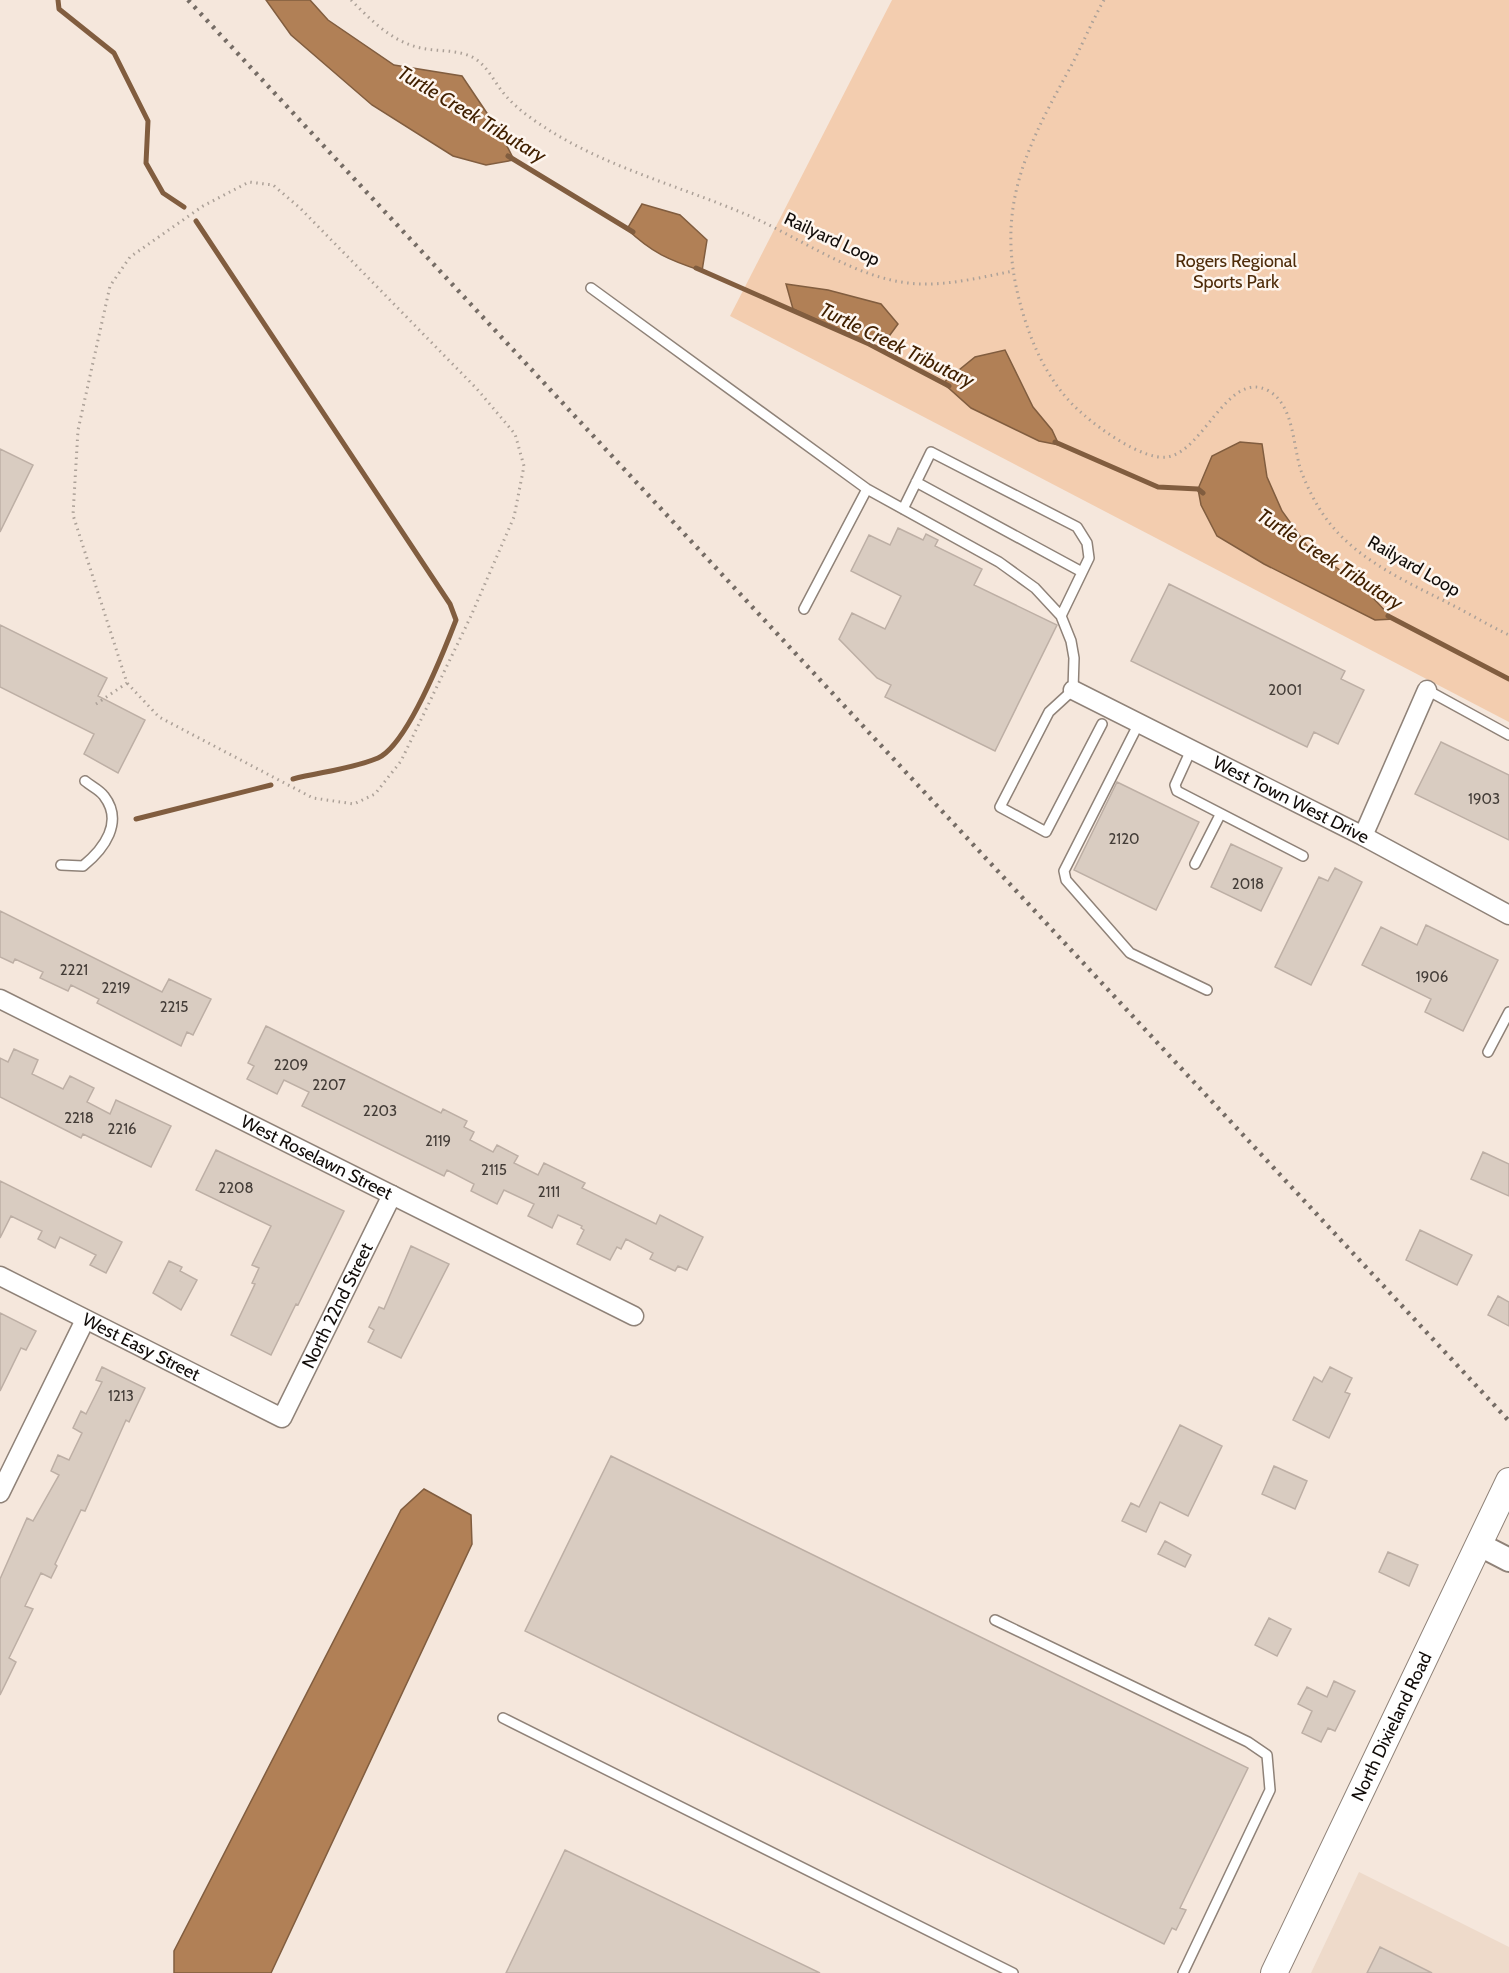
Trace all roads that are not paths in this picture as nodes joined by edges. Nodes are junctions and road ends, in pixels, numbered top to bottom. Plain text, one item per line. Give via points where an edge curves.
1 (591, 288) dead end
2 (916, 483) junction
3 (867, 489) junction
4 (903, 509) junction
5 (1082, 572) junction
6 (804, 609) dead end
7 (1061, 616) junction
8 (1073, 690) junction
9 (1427, 690) joint
10 (1139, 723) junction
11 (1102, 724) dead end
12 (1509, 735) edge
13 (1191, 750) junction
14 (85, 781) dead end
15 (1220, 815) junction
16 (1363, 836) junction
17 (1303, 856) dead end
18 (1195, 864) dead end
19 (61, 865) dead end
20 (1509, 915) edge
21 (1207, 990) dead end
22 (0, 999) edge
23 (1509, 1012) edge
24 (1488, 1052) dead end
25 (392, 1195) junction
26 (0, 1276) edge
27 (634, 1316) dead end
28 (85, 1320) junction
29 (282, 1418) joint
30 (1509, 1481) edge
31 (0, 1493) edge
32 (1480, 1545) junction
33 (1509, 1560) edge
34 (995, 1620) dead end
35 (503, 1718) dead end
36 (1013, 1973) edge
37 (1183, 1973) edge
38 (1274, 1973) edge

1 - 3 lane
2 - 4 lane
2 - 5 lane
2 - 5 lane via 931,452 1077,527 1087,543 1089,558
3 - 4 lane
3 - 6 lane
4 - 7 lane via 999,562 1035,588
5 - 7 lane
7 - 8 lane via 1074,658
8 - 10 street, West Town West Drive
8 - 11 lane via 1049,712 1000,807 1046,832
9 - 12 lane
9 - 16 street
10 - 13 street, West Town West Drive
10 - 21 lane via 1064,871 1066,880 1130,953
13 - 15 lane via 1175,785 1176,791
13 - 16 street, West Town West Drive
14 - 19 lane via 104,796 113,816 111,834 100,852 83,866
15 - 17 lane
15 - 18 lane
16 - 20 street, West Town West Drive
22 - 25 street, West Roselawn Street
23 - 24 lane
25 - 27 street, West Roselawn Street
25 - 29 street, North 22nd Street
26 - 28 street, West Easy Street
28 - 29 street, West Easy Street
28 - 31 street
30 - 32 main road, North Dixieland Road
32 - 33 street
32 - 38 main road, North Dixieland Road
34 - 37 lane via 1248,1742 1267,1755 1270,1790
35 - 36 lane

